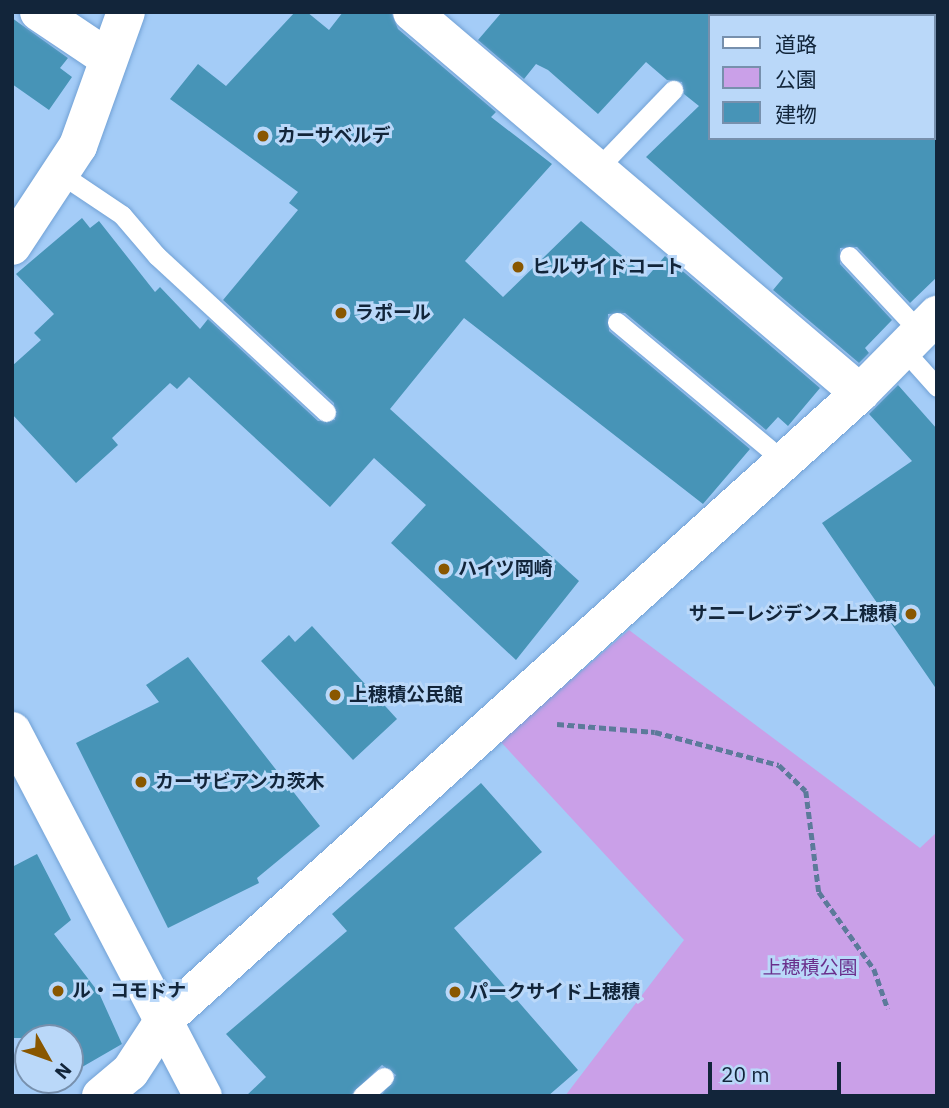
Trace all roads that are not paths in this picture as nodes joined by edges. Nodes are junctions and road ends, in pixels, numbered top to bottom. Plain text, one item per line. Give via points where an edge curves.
1 (39, 12) edge
2 (125, 12) edge
3 (412, 12) edge
4 (109, 60) junction
5 (673, 90) dead end
6 (597, 169) junction
7 (61, 174) junction
8 (12, 246) edge
9 (849, 256) dead end
10 (617, 322) dead end
11 (920, 332) edge
12 (937, 387) edge
13 (860, 393) junction
14 (326, 412) dead end
15 (785, 462) junction
16 (12, 731) edge
17 (164, 1020) junction
18 (384, 1077) dead end
19 (102, 1096) edge
20 (203, 1096) edge
21 (362, 1096) edge

1 - 4 street
2 - 4 street
3 - 6 street
4 - 7 street via 78,146
5 - 6 lane
6 - 13 street
7 - 8 street
7 - 14 lane via 122,215 157,256
9 - 11 lane
10 - 15 lane
11 - 12 lane
11 - 13 street
13 - 15 street
15 - 17 street
16 - 17 street
17 - 19 street via 130,1072
17 - 20 street
18 - 21 lane

